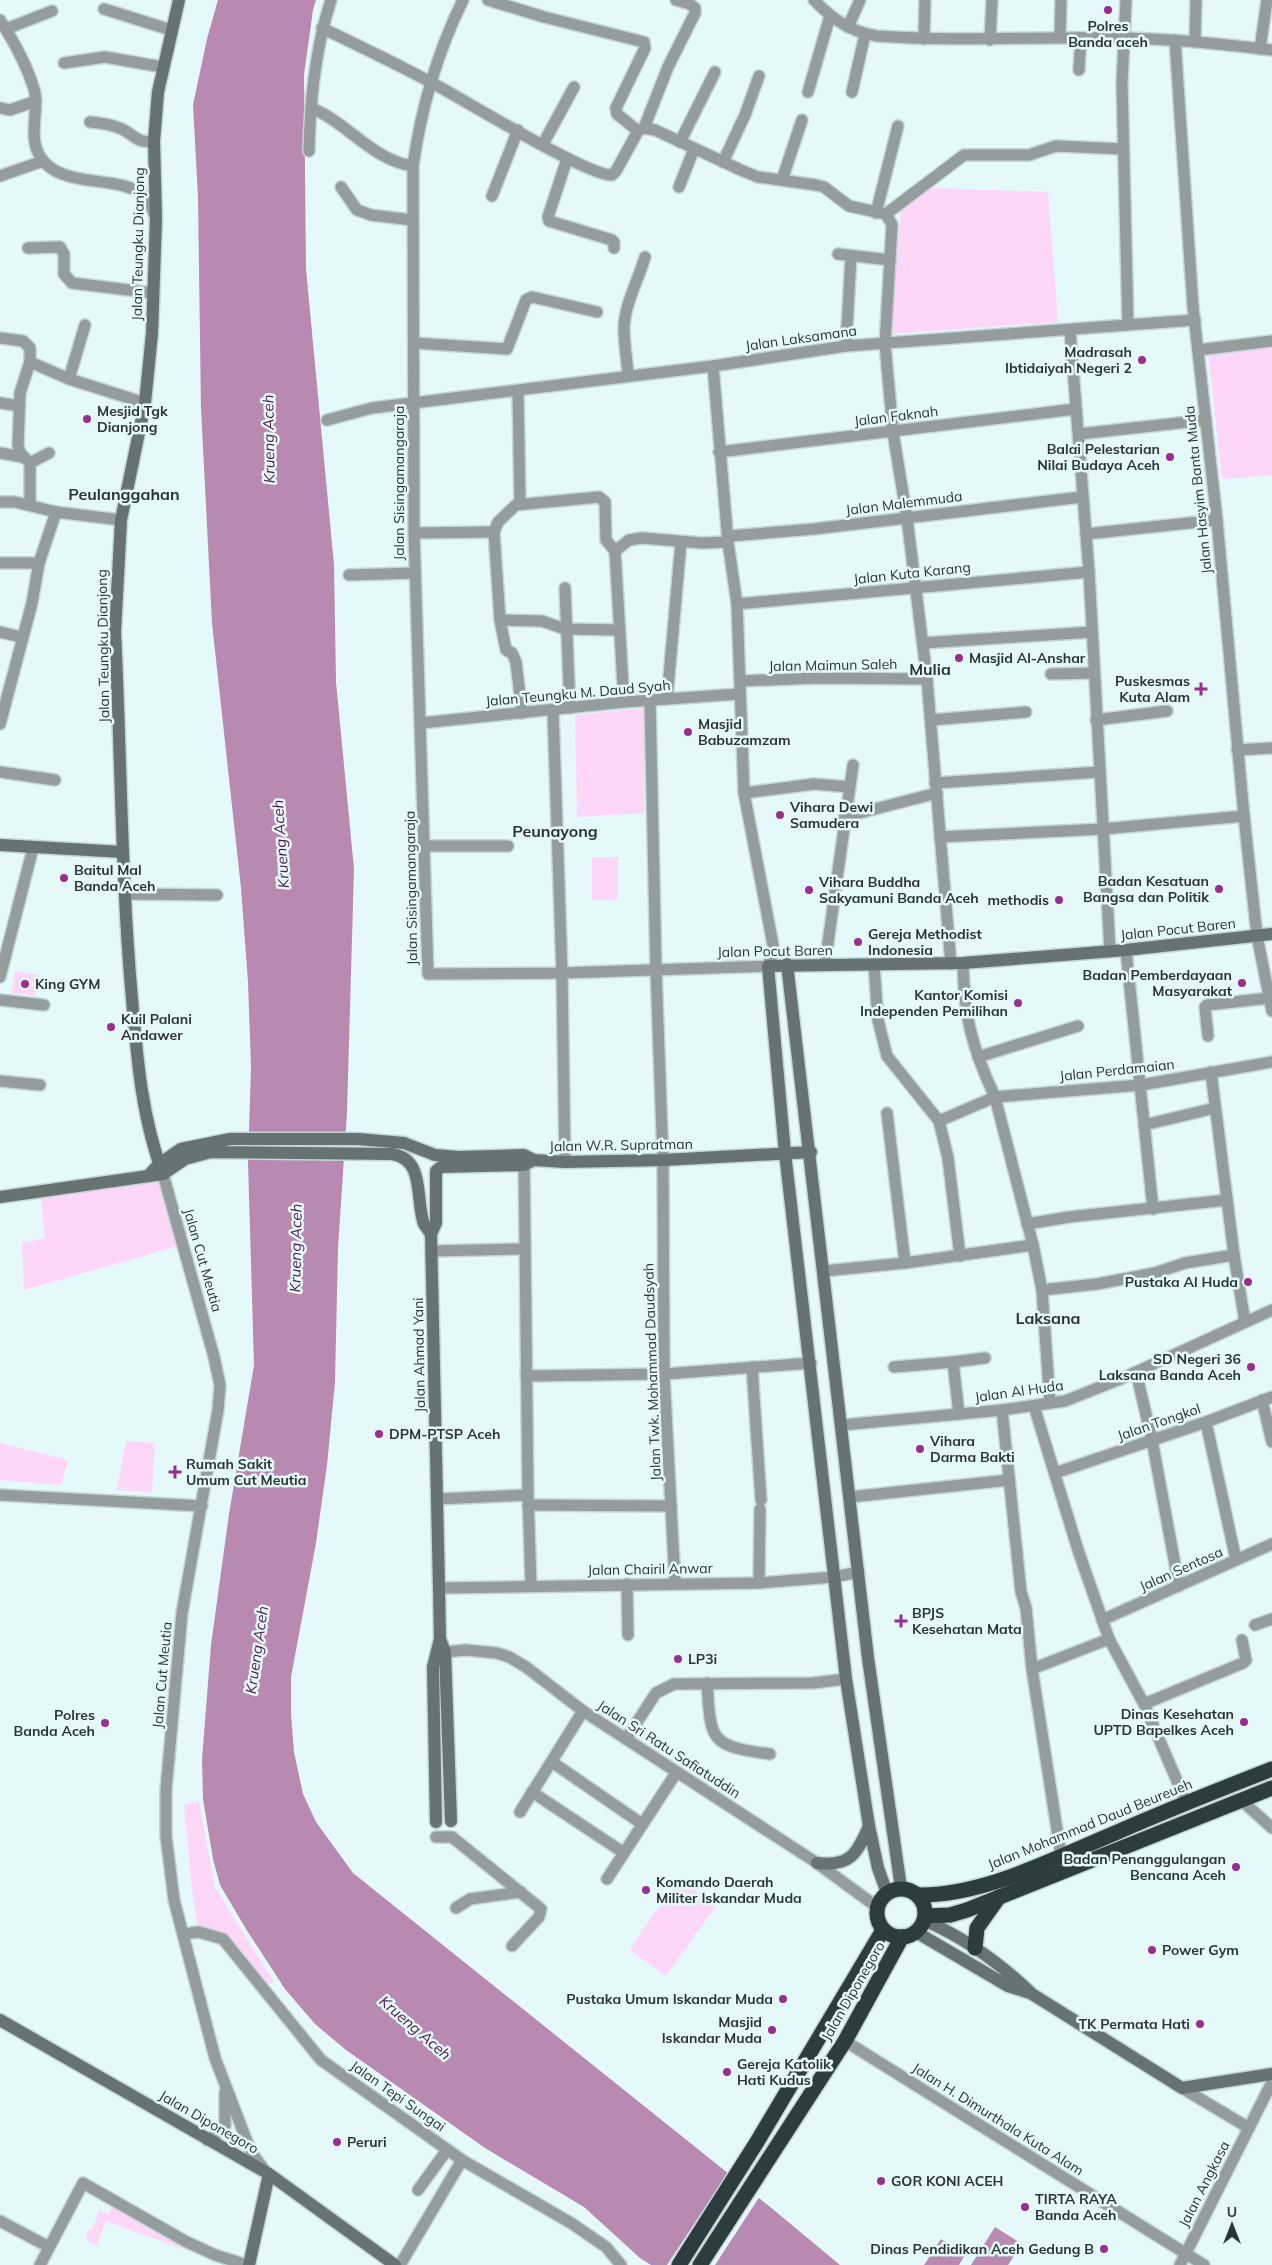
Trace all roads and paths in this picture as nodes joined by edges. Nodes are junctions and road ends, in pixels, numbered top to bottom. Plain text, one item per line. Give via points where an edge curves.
1 (179, 0) edge
2 (331, 0) edge
3 (463, 0) edge
4 (488, 0) edge
5 (676, 0) edge
6 (814, 0) edge
7 (860, 0) edge
8 (925, 0) edge
9 (992, 0) edge
10 (1061, 0) edge
11 (1126, 0) edge
12 (1196, 0) edge
13 (1267, 0) edge
14 (104, 9) dead end
15 (52, 11) dead end
16 (830, 16) junction
17 (3, 25) edge
18 (848, 27) junction
19 (322, 28) junction
20 (171, 30) junction
21 (865, 34) junction
22 (1060, 37) junction
23 (1081, 38) junction
24 (1124, 38) junction
25 (924, 39) junction
26 (990, 40) junction
27 (1175, 40) junction
28 (1195, 40) junction
29 (1260, 48) junction
30 (1272, 50) edge
31 (64, 63) dead end
32 (162, 67) junction
33 (1079, 70) dead end
34 (715, 72) dead end
35 (759, 76) dead end
36 (432, 83) junction
37 (574, 87) dead end
38 (808, 92) dead end
39 (852, 92) dead end
40 (36, 101) junction
41 (0, 108) edge
42 (310, 108) junction
43 (802, 120) dead end
44 (90, 122) dead end
45 (898, 126) dead end
46 (641, 129) junction
47 (518, 130) junction
48 (154, 141) junction
49 (680, 142) junction
50 (543, 144) junction
51 (694, 149) junction
52 (1123, 149) junction
53 (309, 151) dead end
54 (567, 159) junction
55 (43, 161) junction
56 (722, 162) junction
57 (413, 166) junction
58 (0, 176) edge
59 (782, 180) junction
60 (341, 187) dead end
61 (679, 187) dead end
62 (492, 196) dead end
63 (881, 213) junction
64 (156, 219) junction
65 (412, 220) junction
66 (28, 248) dead end
67 (614, 248) dead end
68 (838, 254) dead end
69 (851, 256) junction
70 (645, 257) dead end
71 (890, 260) junction
72 (153, 293) junction
73 (597, 312) dead end
74 (1195, 320) junction
75 (85, 325) dead end
76 (1128, 325) junction
77 (1070, 330) junction
78 (0, 338) edge
79 (1272, 341) edge
80 (414, 343) junction
81 (885, 344) junction
82 (846, 346) junction
83 (1198, 350) junction
84 (30, 362) junction
85 (712, 366) junction
86 (628, 375) junction
87 (69, 380) junction
88 (518, 391) junction
89 (0, 403) edge
90 (145, 403) junction
91 (414, 403) junction
92 (19, 406) junction
93 (1076, 409) junction
94 (327, 420) dead end
95 (1206, 420) junction
96 (893, 432) junction
97 (1079, 434) junction
98 (719, 452) junction
99 (0, 453) edge
100 (49, 454) dead end
101 (26, 460) junction
102 (1082, 497) junction
103 (0, 502) edge
104 (520, 504) junction
105 (30, 506) junction
106 (56, 512) junction
107 (907, 518) junction
108 (120, 520) junction
109 (1217, 520) junction
110 (494, 532) junction
111 (414, 533) junction
112 (1086, 534) junction
113 (729, 539) junction
114 (681, 542) junction
115 (615, 551) junction
116 (0, 563) edge
117 (38, 563) junction
118 (1089, 572) junction
119 (415, 573) junction
120 (348, 575) dead end
121 (916, 587) junction
122 (565, 588) dead end
123 (737, 604) junction
124 (500, 620) junction
125 (565, 629) junction
126 (619, 630) junction
127 (0, 632) edge
128 (1092, 632) junction
129 (21, 637) junction
130 (923, 643) junction
131 (1051, 674) dead end
132 (1094, 674) junction
133 (927, 679) junction
134 (740, 681) junction
135 (739, 694) junction
136 (666, 699) junction
137 (650, 700) junction
138 (624, 702) junction
139 (570, 708) junction
140 (553, 710) junction
141 (1167, 711) dead end
142 (1026, 712) dead end
143 (522, 714) junction
144 (931, 720) junction
145 (1096, 720) junction
146 (420, 723) junction
147 (0, 724) edge
148 (1272, 748) edge
149 (1237, 750) junction
150 (853, 765) dead end
151 (0, 772) edge
152 (1099, 772) junction
153 (55, 780) dead end
154 (849, 787) junction
155 (936, 788) junction
156 (744, 792) junction
157 (1244, 816) junction
158 (844, 817) junction
159 (1103, 829) junction
160 (940, 837) junction
161 (0, 845) edge
162 (425, 846) junction
163 (508, 846) dead end
164 (34, 848) junction
165 (123, 852) junction
166 (125, 894) junction
167 (217, 895) dead end
168 (1272, 934) edge
169 (1257, 936) junction
170 (5, 939) edge
171 (774, 950) junction
172 (1126, 950) junction
173 (1110, 951) junction
174 (787, 964) junction
175 (825, 964) junction
176 (957, 964) junction
177 (768, 966) junction
178 (874, 966) junction
179 (656, 970) junction
180 (562, 973) junction
181 (428, 974) joint
182 (0, 977) edge
183 (1270, 998) junction
184 (0, 1000) edge
185 (44, 1005) dead end
186 (1272, 1011) edge
187 (1078, 1026) dead end
188 (1208, 1036) dead end
189 (978, 1056) junction
190 (1272, 1062) edge
191 (1211, 1072) junction
192 (0, 1082) edge
193 (40, 1085) dead end
194 (1141, 1085) junction
195 (995, 1096) junction
196 (1215, 1108) junction
197 (888, 1113) dead end
198 (939, 1121) junction
199 (1144, 1125) junction
200 (230, 1145) junction
201 (358, 1146) junction
202 (811, 1152) junction
203 (786, 1153) junction
204 (527, 1160) junction
205 (663, 1160) junction
206 (565, 1162) junction
207 (161, 1169) junction
208 (0, 1197) edge
209 (1227, 1200) junction
210 (1153, 1209) junction
211 (1027, 1224) junction
212 (431, 1234) junction
213 (1033, 1245) junction
214 (524, 1249) junction
215 (432, 1251) junction
216 (1234, 1255) junction
217 (960, 1256) junction
218 (905, 1263) junction
219 (824, 1271) junction
220 (1042, 1290) junction
221 (1272, 1310) edge
222 (1245, 1322) junction
223 (985, 1358) dead end
224 (953, 1362) junction
225 (811, 1363) junction
226 (752, 1367) junction
227 (894, 1368) dead end
228 (1136, 1372) junction
229 (664, 1374) junction
230 (526, 1376) junction
231 (1267, 1398) edge
232 (1050, 1403) junction
233 (1034, 1406) junction
234 (1002, 1410) junction
235 (959, 1414) junction
236 (1206, 1422) junction
237 (842, 1425) junction
238 (1152, 1440) junction
239 (1272, 1442) edge
240 (1055, 1473) junction
241 (1009, 1480) junction
242 (0, 1495) edge
243 (850, 1497) junction
244 (438, 1499) junction
245 (528, 1500) junction
246 (202, 1506) junction
247 (671, 1506) junction
248 (1272, 1544) edge
249 (1236, 1560) junction
250 (859, 1572) junction
251 (834, 1577) junction
252 (674, 1583) junction
253 (759, 1583) junction
254 (626, 1584) junction
255 (531, 1585) junction
256 (1179, 1586) junction
257 (439, 1588) junction
258 (1272, 1619) edge
259 (1102, 1620) junction
260 (1255, 1625) dead end
261 (628, 1635) dead end
262 (1109, 1639) junction
263 (1242, 1640) dead end
264 (440, 1652) junction
265 (1032, 1669) junction
266 (846, 1679) junction
267 (707, 1683) junction
268 (1144, 1704) junction
269 (583, 1711) junction
270 (626, 1739) junction
271 (770, 1754) dead end
272 (552, 1762) junction
273 (1272, 1769) edge
274 (676, 1773) junction
275 (434, 1783) junction
276 (449, 1783) junction
277 (1272, 1788) edge
278 (532, 1792) junction
279 (1241, 1800) junction
280 (1186, 1802) junction
281 (520, 1812) dead end
282 (451, 1821) dead end
283 (436, 1822) dead end
284 (642, 1824) junction
285 (869, 1826) junction
286 (1272, 1828) edge
287 (436, 1837) dead end
288 (624, 1853) junction
289 (1060, 1855) junction
290 (817, 1863) junction
291 (607, 1879) dead end
292 (894, 1890) junction
293 (521, 1892) junction
294 (918, 1895) junction
295 (1000, 1896) junction
296 (877, 1906) junction
297 (456, 1908) dead end
298 (917, 1926) junction
299 (883, 1930) junction
300 (183, 1934) junction
301 (512, 1946) dead end
302 (975, 1948) junction
303 (1032, 1994) junction
304 (0, 2020) edge
305 (845, 2041) junction
306 (1272, 2074) edge
307 (224, 2080) junction
308 (1272, 2082) edge
309 (1182, 2088) junction
310 (1249, 2128) junction
311 (207, 2140) junction
312 (755, 2146) junction
313 (447, 2150) junction
314 (770, 2156) junction
315 (462, 2160) junction
316 (267, 2173) junction
317 (418, 2190) dead end
318 (0, 2221) edge
319 (49, 2247) junction
320 (1186, 2254) junction
321 (40, 2265) edge
322 (248, 2265) edge
323 (395, 2265) edge
324 (400, 2265) edge
325 (621, 2265) edge
326 (679, 2265) edge
327 (700, 2265) edge
328 (1180, 2265) edge
329 (1204, 2265) edge

1 - 20 main road, Jalan Teungku Dianjong
2 - 19 street
3 - 36 street, Jalan Sisingamangaraja
4 - 46 street via 643,40 645,48 616,111
5 - 46 street via 690,4 694,13
6 - 16 street
7 - 18 street
8 - 25 street
9 - 26 street
10 - 22 street
11 - 24 street
12 - 28 street
13 - 29 street
14 - 20 street
15 - 17 street
16 - 18 street
16 - 38 street
17 - 40 street via 35,90
18 - 21 street
19 - 36 street
19 - 42 street
20 - 32 main road, Jalan Teungku Dianjong
21 - 25 street
21 - 39 street
22 - 23 street
22 - 26 street
23 - 24 street
23 - 33 street
24 - 27 street
24 - 52 street
25 - 26 street
27 - 28 street
27 - 74 street, Jalan Hasyim Banta Muda
28 - 29 street
29 - 30 street
31 - 32 street via 105,57
32 - 48 main road, Jalan Teungku Dianjong
34 - 49 street
35 - 56 street via 745,115
36 - 47 street
36 - 57 street, Jalan Sisingamangaraja via 421,119
37 - 50 street
40 - 41 street via 10,110
40 - 55 street via 34,138
42 - 53 street
42 - 57 street via 324,113 395,162
43 - 59 street
44 - 48 street via 125,130 139,141
45 - 63 street
46 - 49 street via 655,130
46 - 54 street via 612,175
47 - 50 street
47 - 62 street
48 - 64 main road, Jalan Teungku Dianjong
49 - 51 street
50 - 54 street
51 - 56 street
51 - 61 street
52 - 63 street via 1056,146 1029,155 964,155
52 - 76 street
54 - 67 street via 549,221 612,240
55 - 58 street
55 - 64 street via 72,178 117,185 141,194 149,201
56 - 59 street via 758,177
57 - 65 street, Jalan Sisingamangaraja
59 - 63 street via 824,187 849,206
60 - 65 street via 357,210
63 - 71 street via 892,225
64 - 72 main road, Jalan Teungku Dianjong
65 - 80 street, Jalan Sisingamangaraja
66 - 72 street via 60,247 64,254 64,274 72,283
68 - 69 street
69 - 71 street
69 - 82 street
70 - 86 street via 631,293 624,327
71 - 81 street
72 - 90 main road, Jalan Teungku Dianjong
73 - 80 street via 532,297 526,300 507,349
74 - 76 street, Jalan Laksamana
74 - 83 street, Jalan Hasyim Banta Muda
75 - 87 street
76 - 77 street, Jalan Laksamana
77 - 81 street, Jalan Laksamana
77 - 93 street
78 - 84 street via 13,338 28,344
79 - 83 street
80 - 91 street, Jalan Sisingamangaraja
81 - 82 street, Jalan Laksamana
81 - 96 street
82 - 85 street, Jalan Laksamana
83 - 95 street, Jalan Hasyim Banta Muda
84 - 87 street
84 - 92 street via 22,383
85 - 86 street, Jalan Laksamana
85 - 98 street
86 - 88 street, Jalan Laksamana
87 - 90 street
88 - 91 street, Jalan Laksamana
88 - 104 street
89 - 92 street
90 - 108 main road, Jalan Teungku Dianjong
91 - 94 street, Jalan Laksamana via 372,408
91 - 111 street, Jalan Sisingamangaraja
92 - 101 street via 18,445
93 - 96 street, Jalan Faknah
93 - 97 street
95 - 97 street
95 - 109 street, Jalan Hasyim Banta Muda
96 - 98 street, Jalan Faknah
96 - 107 street
97 - 102 street
98 - 113 street
99 - 101 street
100 - 101 street
101 - 105 street
102 - 107 street, Jalan Malemmuda
102 - 112 street
103 - 105 street
104 - 110 street via 508,510
104 - 115 street via 601,497 605,502 606,540
105 - 106 street
106 - 108 street
106 - 117 street
107 - 113 street, Jalan Malemmuda
107 - 121 street
108 - 165 main road, Jalan Teungku Dianjong via 115,632
109 - 112 street
109 - 149 street, Jalan Hasyim Banta Muda
110 - 111 street
110 - 124 street
111 - 119 street, Jalan Sisingamangaraja
112 - 118 street
113 - 114 street, Jalan Malemmuda
113 - 123 street
114 - 115 street, Jalan Malemmuda via 642,538 629,540
114 - 136 street
115 - 126 street
116 - 117 street
117 - 129 street via 32,603
118 - 121 street, Jalan Kuta Karang
118 - 128 street
119 - 120 street
119 - 146 street, Jalan Sisingamangaraja
121 - 123 street, Jalan Kuta Karang
121 - 130 street
122 - 125 street
123 - 134 street
124 - 125 street via 542,621
124 - 143 street via 506,650 512,653 516,662
125 - 126 street
125 - 139 street
126 - 138 street
127 - 129 street
128 - 130 street
128 - 132 street
129 - 147 street
130 - 133 street
131 - 132 street
132 - 145 street
133 - 134 street, Jalan Maimun Saleh
133 - 144 street
134 - 135 street
135 - 136 street, Jalan Teungku M. Daud Syah
135 - 156 street
136 - 137 street, Jalan Teungku M. Daud Syah
137 - 138 street, Jalan Teungku M. Daud Syah
137 - 179 street, Jalan Twk. Mohammad Daudsyah
138 - 139 street, Jalan Teungku M. Daud Syah
139 - 140 street, Jalan Teungku M. Daud Syah
140 - 143 street, Jalan Teungku M. Daud Syah
140 - 180 street
141 - 145 street
142 - 144 street
143 - 146 street, Jalan Teungku M. Daud Syah
144 - 155 street
145 - 152 street
146 - 162 street, Jalan Sisingamangaraja
148 - 149 street
149 - 157 street, Jalan Hasyim Banta Muda
150 - 154 street
151 - 153 street
152 - 155 street
152 - 159 street
154 - 156 street via 814,784
154 - 158 street
155 - 158 street
155 - 160 street
156 - 171 street
157 - 159 street
157 - 169 street, Jalan Hasyim Banta Muda
158 - 175 street
159 - 160 street
159 - 173 street
160 - 176 street
161 - 164 main road
162 - 163 street
162 - 181 street, Jalan Sisingamangaraja
164 - 165 main road
164 - 170 street
165 - 166 main road, Jalan Teungku Dianjong
166 - 167 street
166 - 207 main road, Jalan Teungku Dianjong via 136,1046 147,1121
168 - 169 main road, Jalan Pocut Baren
169 - 172 main road, Jalan Pocut Baren
169 - 183 street, Jalan Hasyim Banta Muda
170 - 182 street
171 - 174 street
171 - 177 street
172 - 173 main road, Jalan Pocut Baren
172 - 194 street
173 - 176 main road, Jalan Pocut Baren
174 - 175 main road, Jalan Pocut Baren
174 - 177 main road, Jalan Pocut Baren
174 - 202 main road
175 - 178 main road, Jalan Pocut Baren
176 - 178 main road, Jalan Pocut Baren
176 - 189 street via 967,1023
177 - 179 street, Jalan Pocut Baren
177 - 203 main road
178 - 198 street via 878,1020 887,1056
179 - 180 street, Jalan Pocut Baren
179 - 205 street, Jalan Twk. Mohammad Daudsyah
180 - 181 street, Jalan Pocut Baren
180 - 206 street
183 - 186 street, Jalan Hasyim Banta Muda
183 - 188 street via 1207,1005
184 - 185 street
187 - 189 street
189 - 195 street
190 - 191 street, Jalan Perdamaian
191 - 194 street, Jalan Perdamaian
191 - 196 street
192 - 193 street
194 - 195 street, Jalan Perdamaian
194 - 199 street
195 - 198 street, Jalan Perdamaian
195 - 211 street
196 - 199 street
196 - 209 street
197 - 218 street
198 - 217 street via 948,1158
199 - 210 street
200 - 201 main road, Jalan W.R. Supratman
200 - 207 main road, Jalan W.R. Supratman via 185,1158
200 - 207 main road, Jalan W.R. Supratman via 181,1149
201 - 204 main road, Jalan W.R. Supratman via 404,1143 435,1156
201 - 212 main road via 396,1154 410,1163 419,1188 424,1224
202 - 203 main road, Jalan W.R. Supratman
202 - 219 main road
203 - 205 main road, Jalan W.R. Supratman
203 - 225 main road
204 - 206 main road, Jalan W.R. Supratman
204 - 212 main road, Jalan Ahmad Yani via 437,1169 436,1223
204 - 214 street
205 - 206 main road, Jalan W.R. Supratman
205 - 229 street, Jalan Twk. Mohammad Daudsyah
207 - 208 main road, Jalan W.R. Supratman via 148,1176
207 - 246 street, Jalan Cut Meutia via 220,1385
209 - 210 street
209 - 216 street
210 - 211 street
211 - 213 street
212 - 215 main road, Jalan Ahmad Yani
213 - 217 street
213 - 220 street
214 - 215 street
214 - 230 street
215 - 244 main road, Jalan Ahmad Yani
216 - 220 street via 1097,1284
216 - 222 street
217 - 218 street
218 - 219 street
219 - 237 main road
220 - 232 street
221 - 222 street, Jalan Al Huda
222 - 228 street, Jalan Al Huda
223 - 224 street
224 - 227 street
224 - 235 street
225 - 226 street
225 - 251 main road
226 - 229 street
226 - 253 street via 760,1505
228 - 232 street, Jalan Al Huda via 1084,1395
228 - 238 street
229 - 230 street
229 - 247 street, Jalan Twk. Mohammad Daudsyah
230 - 245 street
231 - 236 street, Jalan Tongkol
231 - 239 street
232 - 233 street, Jalan Al Huda
233 - 234 street, Jalan Al Huda
233 - 240 street
234 - 235 street, Jalan Al Huda
234 - 241 street
235 - 237 street, Jalan Al Huda
236 - 238 street, Jalan Tongkol
236 - 249 street
237 - 243 main road
238 - 240 street, Jalan Tongkol
238 - 256 street
240 - 259 street
241 - 243 street
241 - 265 street
242 - 246 street
243 - 250 main road
244 - 245 street
244 - 257 main road, Jalan Ahmad Yani
245 - 247 street
245 - 255 street
246 - 300 street, Jalan Cut Meutia via 182,1613 166,1790 168,1852 174,1900
247 - 252 street, Jalan Twk. Mohammad Daudsyah
248 - 249 street, Jalan Sentosa
249 - 256 street, Jalan Sentosa
250 - 251 street, Jalan Chairil Anwar
250 - 292 main road
251 - 253 street, Jalan Chairil Anwar
251 - 266 main road
252 - 253 street, Jalan Chairil Anwar
252 - 254 street, Jalan Chairil Anwar
254 - 255 street, Jalan Chairil Anwar
254 - 261 street
255 - 257 street, Jalan Chairil Anwar
256 - 259 street, Jalan Sentosa
257 - 264 main road, Jalan Ahmad Yani
258 - 260 street
259 - 262 street
262 - 265 street
262 - 268 street
263 - 268 street via 1246,1660 1243,1663
264 - 269 street, Jalan Sri Ratu Safiatuddin via 466,1650 509,1657
264 - 275 main road via 432,1667
264 - 276 main road, Jalan Ahmad Yani
265 - 289 street
266 - 267 street via 813,1683
266 - 285 main road
267 - 270 street via 674,1684 661,1689
267 - 271 street via 710,1726 714,1734 739,1750
268 - 280 street
269 - 270 street, Jalan Sri Ratu Safiatuddin
269 - 272 street
270 - 274 street, Jalan Sri Ratu Safiatuddin
272 - 278 street
272 - 284 street
273 - 280 highway, Jalan Mohammad Daud Beureueh
274 - 284 street
274 - 290 street, Jalan Sri Ratu Safiatuddin
275 - 276 main road
275 - 283 main road
276 - 282 main road, Jalan Ahmad Yani
277 - 279 highway
278 - 281 street
278 - 288 street
279 - 286 street
279 - 295 highway
280 - 289 highway, Jalan Mohammad Daud Beureueh
284 - 288 street
285 - 290 main road via 860,1847 850,1858 834,1865
285 - 292 main road via 878,1868
287 - 293 street via 452,1837
288 - 291 street
289 - 294 highway, Jalan Mohammad Daud Beureueh via 971,1889 946,1895
290 - 296 street, Jalan Sri Ratu Safiatuddin
292 - 294 highway via 910,1890
292 - 296 highway
293 - 297 street via 470,1899
293 - 301 street via 541,1909 541,1913
294 - 298 highway via 924,1905
295 - 298 highway
295 - 302 highway via 977,1928
296 - 299 highway via 877,1919
298 - 299 highway via 892,1936
298 - 302 main road via 949,1932
298 - 303 main road via 1008,1986
298 - 305 highway, Jalan Diponegoro
299 - 312 highway
300 - 307 street, Jalan Cut Meutia via 215,2058
300 - 313 street, Jalan Tepi Sungai via 199,1932 223,1939 321,2060
302 - 303 main road
303 - 309 main road
304 - 311 main road, Jalan Diponegoro
305 - 314 highway, Jalan Diponegoro
305 - 320 street, Jalan H. Dimurthala Kuta Alam
306 - 309 main road
307 - 311 street via 225,2126
307 - 316 street, Jalan Cut Meutia via 251,2152
308 - 310 street, Jalan Angkasa
309 - 310 street
310 - 320 street, Jalan Angkasa
311 - 316 main road, Jalan Diponegoro
312 - 314 main road
312 - 326 highway
313 - 315 street, Jalan Tepi Sungai
313 - 317 street
314 - 327 highway, Jalan Diponegoro
315 - 324 street
315 - 325 street, Jalan Tepi Sungai via 571,2223 606,2247
316 - 322 main road
316 - 323 main road, Jalan Diponegoro
318 - 319 street
319 - 321 street
319 - 322 street via 83,2183 185,2241
320 - 328 street, Jalan Angkasa
320 - 329 street, Jalan H. Dimurthala Kuta Alam

